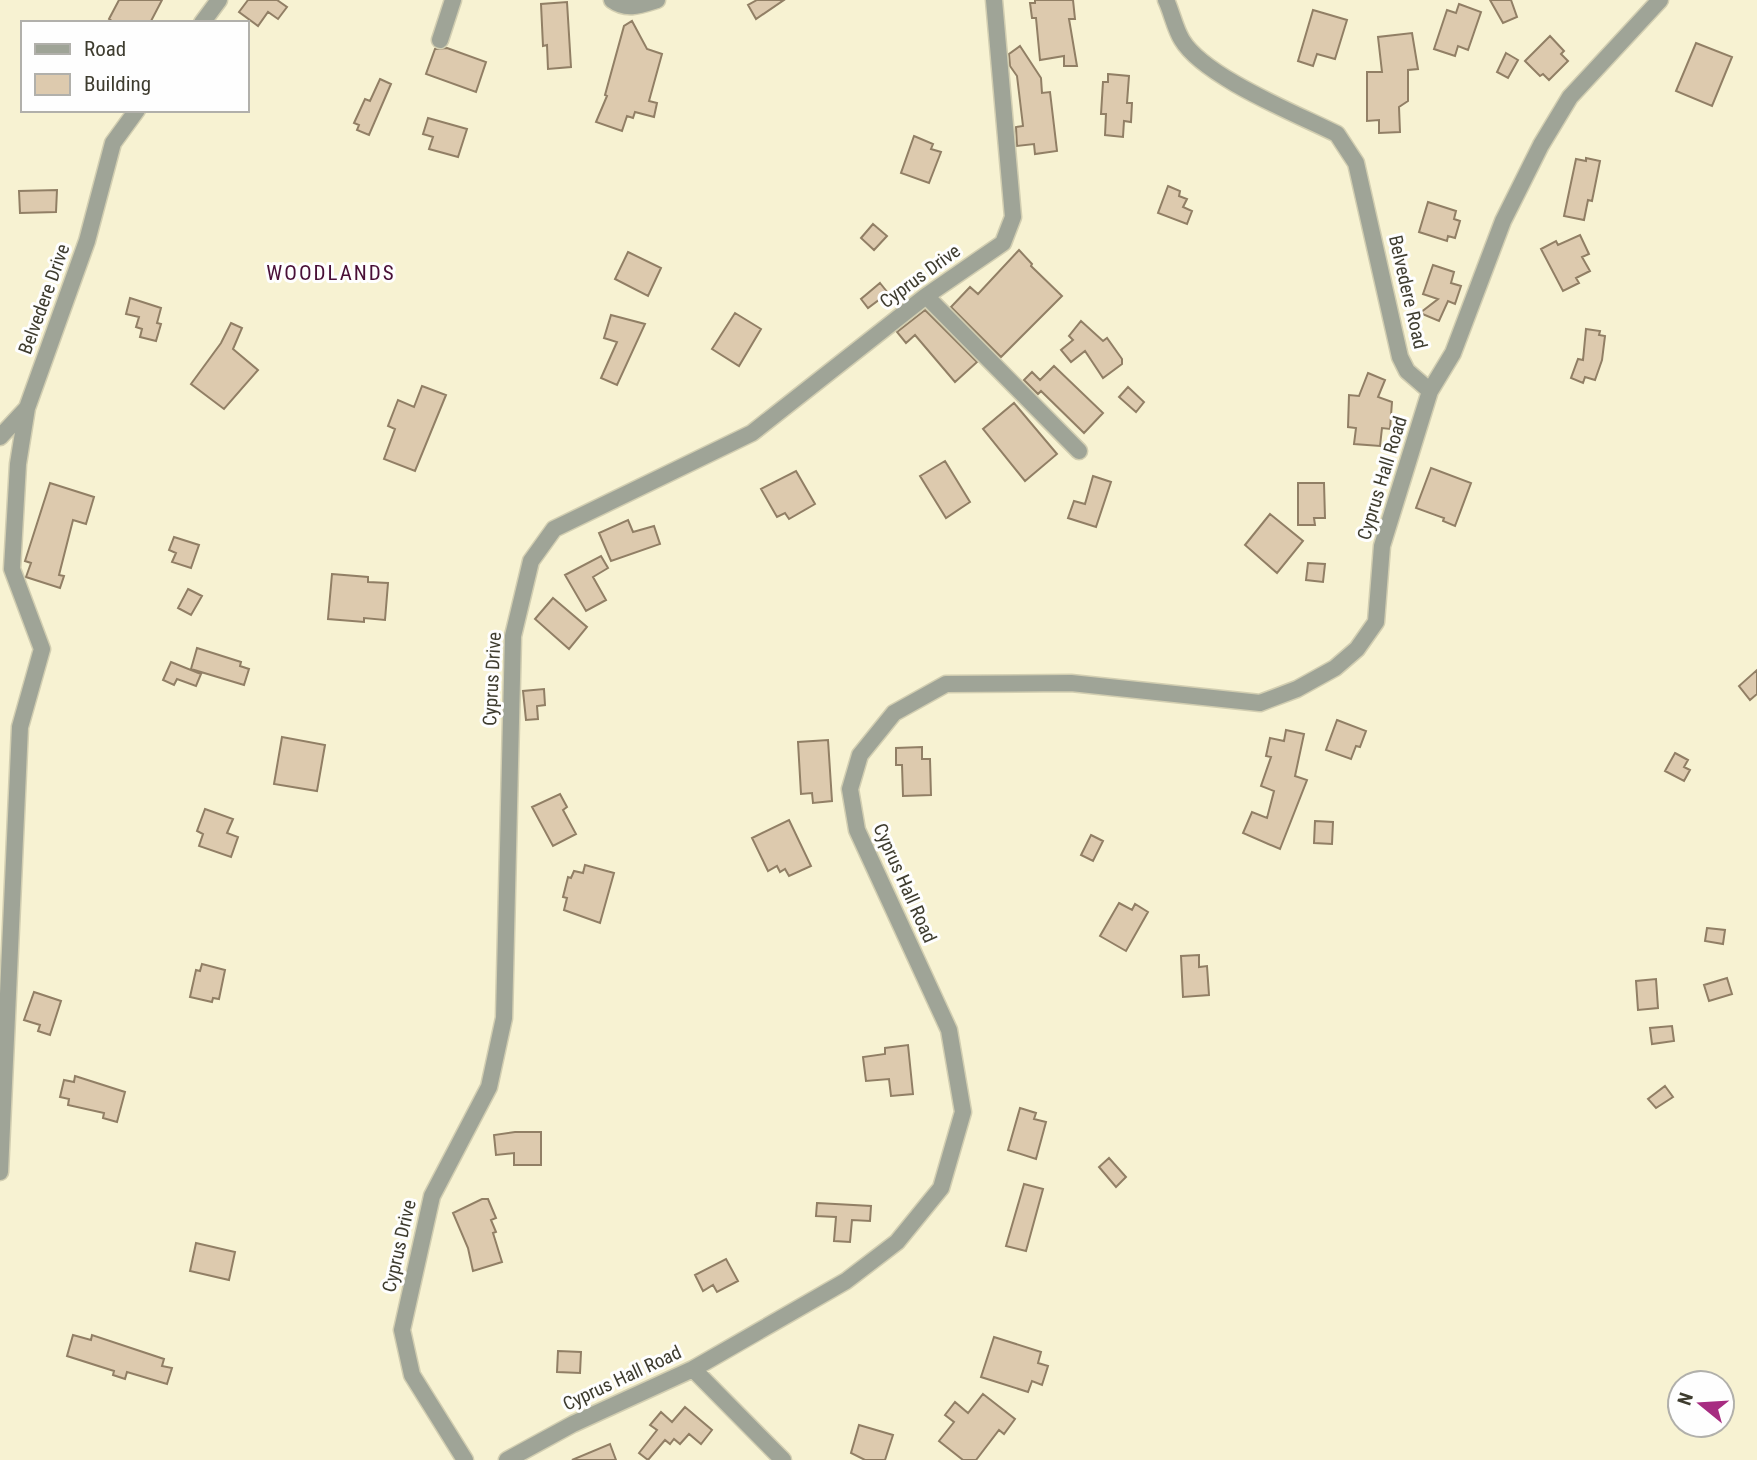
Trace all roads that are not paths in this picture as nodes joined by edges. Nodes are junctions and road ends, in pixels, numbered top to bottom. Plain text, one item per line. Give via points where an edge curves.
1 (219, 0) edge
2 (453, 0) edge
3 (612, 0) edge
4 (657, 0) edge
5 (994, 0) edge
6 (1167, 0) edge
7 (1659, 1) edge
8 (203, 21) edge
9 (440, 40) dead end
10 (136, 112) edge
11 (926, 296) junction
12 (1430, 391) junction
13 (27, 408) junction
14 (0, 436) edge
15 (1079, 451) dead end
16 (0, 1172) edge
17 (693, 1369) junction
18 (465, 1460) edge
19 (507, 1460) edge
20 (782, 1460) edge

1 - 8 street
2 - 9 street
3 - 4 street via 632,8
5 - 11 street, Cyprus Drive via 1013,217 1003,243
6 - 12 street, Belvedere Road via 1182,41 1200,61 1337,134 1348,147 1369,216 1399,357
7 - 12 street, Belvedere Road via 1570,97 1541,145 1503,221 1453,353
10 - 13 street, Belvedere Drive via 113,143 87,241
11 - 15 street
11 - 18 street, Cyprus Drive via 752,433 554,529 531,561 513,636 504,1018 489,1087 432,1196 402,1330 412,1375
12 - 17 street, Cyprus Hall Road via 1382,546 1376,622 1357,649 1335,668 1260,703 1071,683 946,684 894,713 860,755 850,789 857,830 949,1030 963,1112 941,1188 897,1242 846,1281
13 - 14 street
13 - 16 street, Belvedere Drive via 18,464 12,569 43,649 20,727
17 - 19 street, Cyprus Hall Road
17 - 20 street

